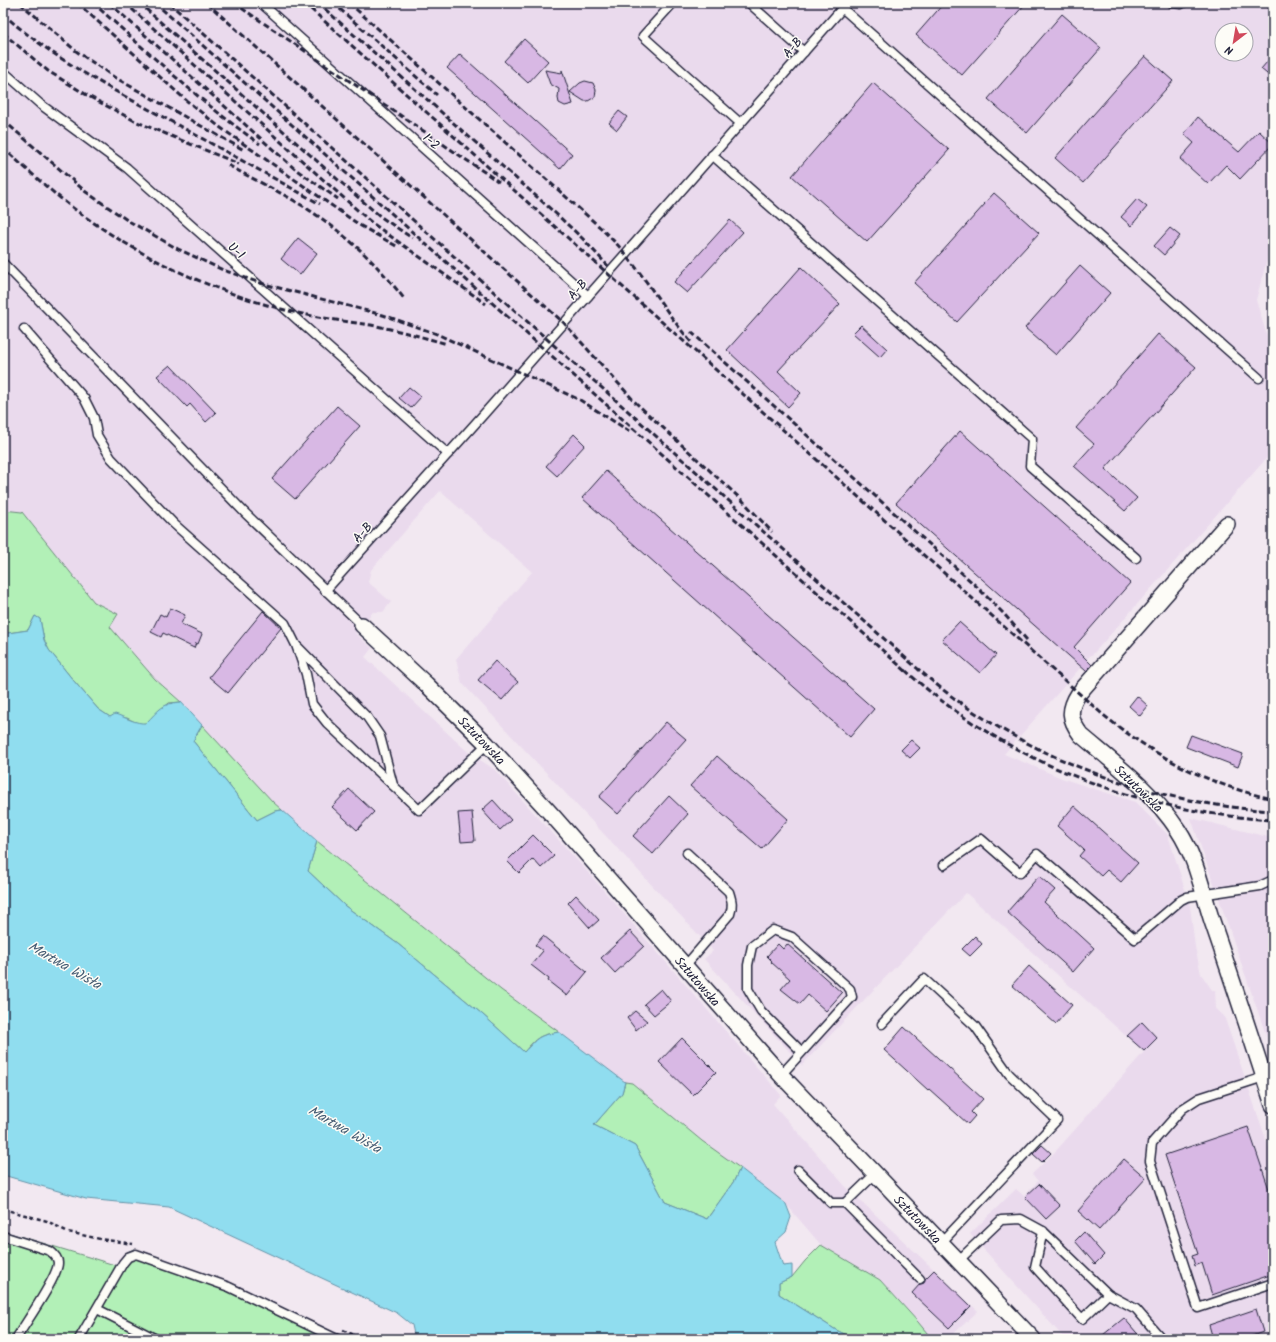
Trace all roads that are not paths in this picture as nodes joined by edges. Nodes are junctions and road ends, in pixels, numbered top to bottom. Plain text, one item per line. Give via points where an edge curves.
1 (261, 3) edge
2 (672, 3) edge
3 (749, 3) edge
4 (1172, 3) edge
5 (1183, 3) edge
6 (845, 5) edge
7 (804, 52) junction
8 (3, 71) edge
9 (740, 123) junction
10 (712, 155) junction
11 (3, 263) edge
12 (588, 296) junction
13 (24, 329) dead end
14 (1258, 378) dead end
15 (448, 454) junction
16 (1227, 524) dead end
17 (1136, 558) dead end
18 (326, 591) junction
19 (362, 625) joint
20 (296, 645) junction
21 (487, 744) junction
22 (393, 786) junction
23 (687, 853) dead end
24 (944, 865) dead end
25 (1273, 880) edge
26 (1204, 894) junction
27 (685, 966) junction
28 (882, 1024) dead end
29 (802, 1052) junction
30 (781, 1075) junction
31 (1264, 1077) junction
32 (1273, 1105) edge
33 (798, 1170) dead end
34 (875, 1174) junction
35 (845, 1203) junction
36 (1043, 1231) junction
37 (3, 1236) edge
38 (940, 1243) junction
39 (958, 1261) junction
40 (920, 1279) dead end
41 (1273, 1283) edge
42 (1108, 1294) junction
43 (97, 1309) junction
44 (333, 1338) edge
45 (16, 1339) edge
46 (79, 1339) edge
47 (156, 1339) edge
48 (1033, 1339) edge
49 (1162, 1339) edge

1 - 12 lane, 1-2
2 - 9 lane via 643,36
3 - 7 lane
4 - 5 lane
6 - 7 lane, A-B
6 - 14 lane
7 - 9 lane, A-B
8 - 15 lane, U-1 via 40,104 127,168
9 - 10 lane, A-B
10 - 12 lane, A-B
10 - 17 lane via 1032,439 1030,466
11 - 18 lane via 244,512
12 - 15 lane, A-B
13 - 20 lane via 84,398 94,418 97,435 111,458 174,524 285,623
15 - 18 lane, A-B
16 - 26 street, Sztutowska via 1079,693 1073,702 1071,714 1073,725 1081,735 1143,789 1179,830 1193,858
18 - 19 lane
19 - 21 street, Sztutowska
20 - 22 lane via 367,717 380,736
20 - 22 lane via 306,674 312,704 326,723
21 - 22 lane via 419,810
21 - 27 street, Sztutowska
23 - 27 lane via 729,892 733,907 730,914
24 - 26 lane via 981,840 1020,873 1037,854 1135,938 1181,900
25 - 26 lane via 1260,886
26 - 31 street, Sztutowska
27 - 30 street, Sztutowska
28 - 38 lane via 924,979 975,1026 1009,1074 1058,1120
29 - 29 lane via 761,1011 748,989 748,965 752,946 773,930 792,937 850,989 852,997
29 - 30 lane
30 - 34 street, Sztutowska
31 - 32 street, Sztutowska
31 - 41 lane via 1199,1098 1182,1109 1152,1143 1150,1161 1198,1308
33 - 35 lane via 831,1203
34 - 35 lane
34 - 38 street, Sztutowska
35 - 40 lane
36 - 39 lane via 1021,1219 1001,1220
36 - 42 lane
36 - 42 lane via 1035,1267 1082,1319
37 - 45 lane via 50,1251 58,1262 50,1284
38 - 39 street, Sztutowska
39 - 48 street, Sztutowska
42 - 49 lane via 1136,1309
43 - 44 lane via 123,1263 128,1257 136,1254 229,1287
43 - 46 lane
43 - 47 lane

